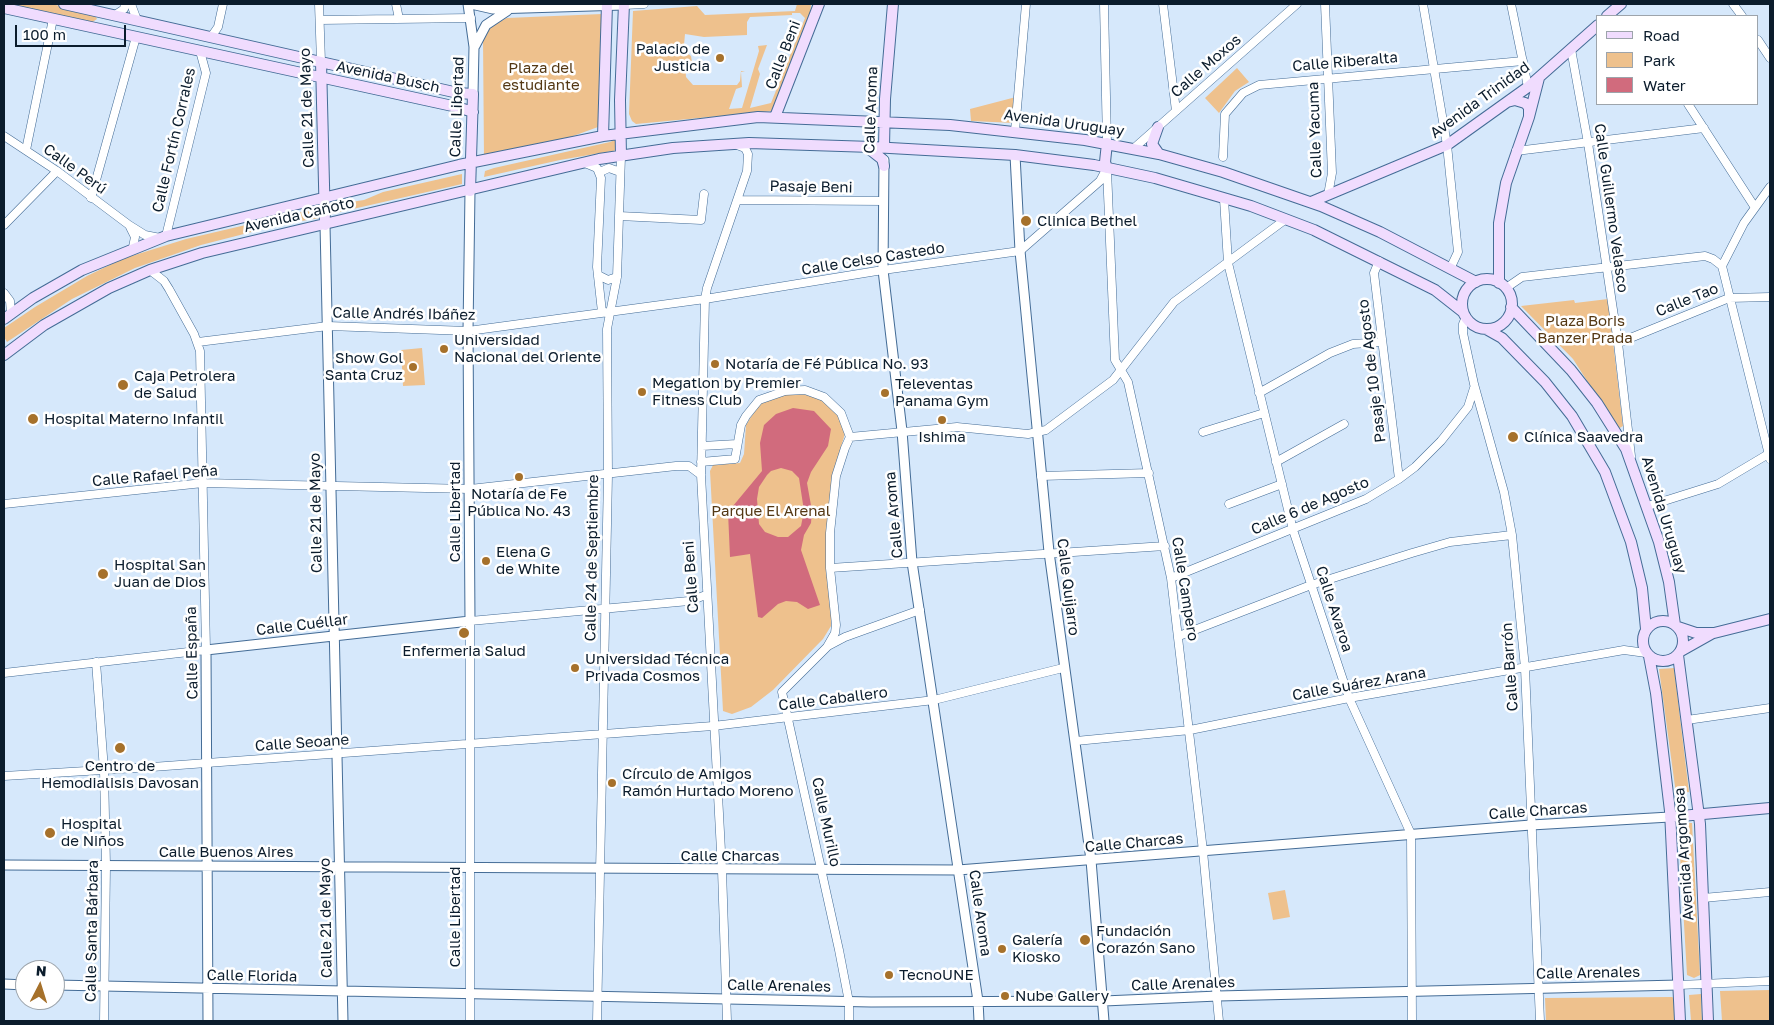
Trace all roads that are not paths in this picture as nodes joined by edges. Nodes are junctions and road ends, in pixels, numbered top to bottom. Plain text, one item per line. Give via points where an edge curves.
1 (64, 4) edge
2 (125, 4) edge
3 (131, 4) edge
4 (223, 4) edge
5 (320, 4) edge
6 (396, 4) edge
7 (469, 4) edge
8 (607, 4) edge
9 (624, 4) edge
10 (644, 4) edge
11 (819, 4) edge
12 (893, 4) edge
13 (1026, 4) edge
14 (1104, 4) edge
15 (1163, 4) edge
16 (1297, 4) edge
17 (1325, 4) edge
18 (1423, 4) edge
19 (1511, 4) edge
20 (1619, 4) edge
21 (1733, 4) edge
22 (4, 8) edge
23 (512, 9) junction
24 (99, 12) junction
25 (116, 15) junction
26 (1608, 15) edge
27 (1741, 15) edge
28 (470, 18) junction
29 (54, 19) junction
30 (399, 19) junction
31 (138, 20) junction
32 (320, 20) junction
33 (156, 24) junction
34 (1596, 27) edge
35 (94, 28) junction
36 (115, 32) junction
37 (136, 37) junction
38 (211, 37) junction
39 (154, 41) junction
40 (1759, 42) edge
41 (474, 47) junction
42 (1571, 49) junction
43 (200, 51) junction
44 (1770, 58) edge
45 (1522, 61) junction
46 (321, 62) junction
47 (337, 66) junction
48 (1435, 68) junction
49 (1327, 77) junction
50 (321, 78) junction
51 (1539, 78) junction
52 (335, 81) junction
53 (1528, 87) junction
54 (458, 93) junction
55 (473, 94) junction
56 (885, 99) junction
57 (1506, 103) junction
58 (1689, 105) edge
59 (457, 107) junction
60 (1176, 111) junction
61 (473, 112) junction
62 (775, 117) junction
63 (1529, 117) junction
64 (861, 121) junction
65 (884, 122) junction
66 (1158, 127) junction
67 (1704, 128) junction
68 (1015, 131) junction
69 (622, 133) junction
70 (4, 136) edge
71 (603, 136) junction
72 (1107, 143) junction
73 (1588, 143) junction
74 (736, 144) junction
75 (1447, 145) junction
76 (865, 146) junction
77 (884, 147) junction
78 (1134, 149) junction
79 (26, 150) junction
80 (1516, 151) junction
81 (1159, 154) junction
82 (1015, 155) junction
83 (622, 156) junction
84 (1223, 157) dead end
85 (470, 163) junction
86 (583, 163) junction
87 (884, 166) junction
88 (1107, 168) junction
89 (57, 171) junction
90 (600, 172) junction
91 (620, 172) junction
92 (1770, 187) edge
93 (470, 191) junction
94 (704, 194) dead end
95 (1328, 195) junction
96 (91, 198) junction
97 (324, 198) junction
98 (1224, 198) junction
99 (738, 200) junction
100 (884, 201) junction
101 (1311, 202) junction
102 (1754, 206) junction
103 (619, 216) junction
104 (1286, 219) junction
105 (4, 225) edge
106 (129, 225) junction
107 (325, 225) junction
108 (163, 237) junction
109 (133, 247) junction
110 (1020, 251) junction
111 (1379, 261) junction
112 (1228, 263) junction
113 (1605, 266) junction
114 (1722, 266) junction
115 (1450, 269) junction
116 (150, 270) junction
117 (883, 270) junction
118 (598, 275) junction
119 (617, 277) junction
120 (1476, 282) junction
121 (1503, 286) junction
122 (4, 293) edge
123 (1770, 297) edge
124 (1729, 298) junction
125 (705, 299) junction
126 (1511, 307) junction
127 (606, 311) junction
128 (1464, 315) junction
129 (7, 317) edge
130 (328, 326) junction
131 (1486, 329) junction
132 (468, 331) junction
133 (198, 342) junction
134 (1382, 342) junction
135 (1618, 343) junction
136 (6, 349) edge
137 (1122, 371) junction
138 (1474, 384) junction
139 (1259, 393) junction
140 (1264, 413) junction
141 (1344, 424) dead end
142 (902, 431) junction
143 (1203, 432) dead end
144 (1037, 433) junction
145 (850, 438) junction
146 (737, 444) junction
147 (702, 446) junction
148 (1770, 455) edge
149 (1631, 460) junction
150 (701, 462) junction
151 (1276, 462) junction
152 (1149, 473) junction
153 (608, 475) junction
154 (701, 475) junction
155 (1041, 476) junction
156 (1399, 479) junction
157 (204, 483) junction
158 (1282, 484) junction
159 (330, 486) junction
160 (470, 489) junction
161 (4, 504) edge
162 (1229, 504) dead end
163 (1648, 506) junction
164 (1293, 530) junction
165 (1512, 536) junction
166 (1165, 546) junction
167 (1049, 552) junction
168 (912, 562) junction
169 (830, 568) junction
170 (1171, 578) junction
171 (1311, 585) junction
172 (706, 594) junction
173 (605, 608) junction
174 (920, 610) junction
175 (1770, 619) edge
176 (470, 622) junction
177 (1676, 626) junction
178 (1646, 628) junction
179 (1714, 632) junction
180 (334, 634) junction
181 (1179, 636) junction
182 (827, 647) junction
183 (206, 650) junction
184 (1679, 653) junction
185 (1648, 654) junction
186 (96, 662) junction
187 (1063, 668) junction
188 (1525, 668) junction
189 (4, 673) edge
190 (1348, 698) junction
191 (934, 700) junction
192 (1770, 708) edge
193 (789, 718) junction
194 (1687, 720) junction
195 (713, 726) junction
196 (1190, 730) junction
197 (602, 733) junction
198 (1076, 740) junction
199 (470, 742) junction
200 (339, 754) junction
201 (207, 763) junction
202 (104, 770) junction
203 (4, 776) edge
204 (1770, 808) edge
205 (1670, 817) junction
206 (1699, 819) junction
207 (1531, 825) junction
208 (1411, 834) junction
209 (1203, 851) junction
210 (1091, 860) junction
211 (4, 865) edge
212 (106, 866) junction
213 (208, 866) junction
214 (340, 866) junction
215 (470, 867) junction
216 (598, 868) junction
217 (822, 869) junction
218 (722, 870) junction
219 (958, 870) junction
220 (1770, 892) edge
221 (1703, 898) junction
222 (1770, 981) edge
223 (1706, 983) junction
224 (1679, 984) junction
225 (65, 985) edge
226 (105, 987) junction
227 (1538, 987) junction
228 (208, 989) junction
229 (1413, 990) junction
230 (343, 992) junction
231 (470, 995) junction
232 (1218, 996) junction
233 (597, 997) junction
234 (728, 999) junction
235 (978, 1001) junction
236 (1104, 1001) junction
237 (849, 1002) junction
238 (104, 1021) edge
239 (208, 1021) edge
240 (343, 1021) edge
241 (470, 1021) edge
242 (597, 1021) edge
243 (727, 1021) edge
244 (849, 1021) edge
245 (979, 1021) edge
246 (1104, 1021) edge
247 (1219, 1021) edge
248 (1412, 1021) edge
249 (1540, 1021) edge
250 (1680, 1021) edge
251 (1708, 1021) edge

1 - 24 main road, Avenida Busch
2 - 25 street
3 - 31 street
4 - 38 street via 218,27
5 - 32 street, Calle 21 de Mayo
6 - 30 street
7 - 23 street
7 - 28 street, Calle Libertad
8 - 9 street
8 - 23 street
8 - 71 main road
9 - 10 street
9 - 69 main road
11 - 62 main road, Calle Beni
12 - 56 main road, Calle Aroma
13 - 68 street
14 - 72 street
15 - 60 street
16 - 60 street, Calle Moxos
17 - 49 street, Calle Yacuma
18 - 48 street
19 - 45 street
20 - 26 main road
21 - 27 street
22 - 29 main road, Avenida Busch
23 - 41 street via 486,25
24 - 25 main road, Avenida Busch
24 - 35 main road via 100,23
25 - 31 main road, Avenida Busch
25 - 36 main road via 110,24
28 - 30 street
28 - 41 street, Calle Libertad
29 - 35 main road, Avenida Busch
29 - 79 street
30 - 32 street
31 - 33 main road, Avenida Busch
31 - 37 main road via 141,29
32 - 46 street, Calle 21 de Mayo
33 - 38 main road, Avenida Busch
33 - 39 main road via 150,34
34 - 42 main road, Avenida Trinidad
35 - 36 main road, Avenida Busch
36 - 37 main road, Avenida Busch
37 - 39 main road, Avenida Busch
37 - 96 street
38 - 46 main road, Avenida Busch
39 - 43 main road, Avenida Busch
40 - 44 street
41 - 55 street, Calle Libertad
42 - 51 main road, Avenida Trinidad
42 - 73 street, Calle Guillermo Velasco
43 - 50 main road, Avenida Busch
43 - 108 street, Calle Fortín Corrales via 206,73
45 - 48 street, Calle Riberalta
45 - 53 street
46 - 47 main road, Avenida Busch
46 - 50 main road, Calle 21 de Mayo
47 - 52 main road via 330,73
47 - 54 main road, Avenida Busch
48 - 49 street, Calle Riberalta
48 - 75 street
49 - 84 street, Calle Riberalta via 1272,82 1243,93 1225,114
49 - 95 street, Calle Yacuma via 1332,173
50 - 52 main road, Avenida Busch
50 - 97 main road, Calle 21 de Mayo
51 - 53 main road, Avenida Trinidad
51 - 63 main road
52 - 59 main road, Avenida Busch
53 - 57 main road, Avenida Trinidad
54 - 55 main road, Avenida Busch
54 - 59 main road via 460,102
55 - 61 main road, Calle Libertad
56 - 64 main road via 875,112
56 - 65 main road, Calle Aroma
57 - 63 main road via 1515,100 1525,103 1530,110
57 - 75 main road, Avenida Trinidad
58 - 67 street
59 - 61 main road, Avenida Busch
60 - 66 street, Calle Moxos
61 - 85 main road, Calle Libertad
62 - 64 main road, Avenida Uruguay
62 - 69 main road, Avenida Uruguay
63 - 80 main road
64 - 65 main road, Avenida Uruguay
65 - 68 main road, Avenida Uruguay
65 - 77 main road, Calle Aroma
66 - 78 street, Calle Moxos
66 - 81 main road via 1152,144
67 - 73 street
67 - 102 street
68 - 72 main road, Avenida Uruguay
69 - 71 main road, Avenida Cañoto
69 - 83 main road
70 - 79 street, Calle Perú
71 - 85 main road, Avenida Cañoto
72 - 78 main road, Avenida Uruguay
72 - 88 main road
73 - 80 street
73 - 113 street, Calle Guillermo Velasco
74 - 76 main road
74 - 83 main road via 672,148
74 - 99 street, Calle Beni via 745,148 749,156
75 - 95 main road, Avenida Trinidad
75 - 115 street via 1458,252
76 - 77 main road
76 - 87 main road via 882,158
77 - 82 main road
77 - 87 street, Calle Aroma
78 - 81 main road, Avenida Uruguay
79 - 89 street, Calle Perú
80 - 121 main road via 1499,223
81 - 101 main road, Avenida Uruguay
82 - 88 main road
82 - 110 street, Calle Quijarro
83 - 86 main road, Avenida Cañoto
83 - 91 street, Calle 24 de Septiembre
85 - 93 main road, Calle Libertad
85 - 97 main road, Avenida Cañoto
86 - 90 street
86 - 93 main road, Avenida Cañoto
87 - 100 street, Calle Aroma
88 - 98 main road
88 - 110 street via 1100,182
88 - 137 street, Calle Campero via 1115,360
89 - 96 street, Calle Perú
89 - 105 street
90 - 91 street via 608,168
90 - 118 street, Calle 24 de Septiembre
91 - 103 street, Calle 24 de Septiembre
92 - 102 street
93 - 107 main road, Avenida Cañoto
93 - 132 street, Calle Libertad
94 - 103 street via 701,220
95 - 101 main road, Avenida Trinidad
96 - 106 street, Calle Perú
97 - 107 main road, Calle 21 de Mayo
97 - 108 main road, Avenida Cañoto
98 - 104 main road
98 - 112 street, Calle Avaroa
99 - 100 street, Pasaje Beni
99 - 125 street, Calle Beni
100 - 117 street, Calle Aroma
101 - 115 main road, Avenida Uruguay via 1352,218
102 - 114 street
103 - 119 street, Calle 24 de Septiembre
104 - 111 main road
104 - 112 street
106 - 108 street, Calle Perú via 146,236
106 - 109 street via 135,237
107 - 116 main road, Avenida Cañoto via 202,252
107 - 130 street, Calle 21 de Mayo
108 - 109 main road, Avenida Cañoto
109 - 129 main road, Avenida Cañoto via 66,279
110 - 117 street, Calle Celso Castedo
110 - 144 street, Calle Quijarro
111 - 128 main road via 1440,293
111 - 134 street, Pasaje 10 de Agosto via 1374,273
112 - 137 street via 1174,302
112 - 139 street, Calle Avaroa
113 - 114 street via 1705,256
113 - 121 street via 1522,277
113 - 135 street, Calle Guillermo Velasco
114 - 124 street
115 - 120 main road, Avenida Uruguay
116 - 133 street, Calle España via 164,281
116 - 136 main road, Avenida Cañoto via 76,305
117 - 125 street, Calle Celso Castedo
117 - 142 street, Calle Aroma
118 - 119 street via 608,280
118 - 127 street, Calle 24 de Septiembre
119 - 127 street, Calle 24 de Septiembre
120 - 121 main road via 1492,280
120 - 128 main road via 1464,296
121 - 126 main road
122 - 129 street via 10,302
123 - 124 street, Calle Tao
124 - 135 street, Calle Tao
124 - 148 street
125 - 127 street, Calle Celso Castedo
125 - 147 street, Calle Beni
126 - 131 main road via 1502,324
126 - 149 main road, Avenida Uruguay via 1571,370 1597,403
127 - 132 street, Calle Andrés Ibáñez
127 - 153 street, Calle 24 de Septiembre
128 - 131 main road via 1478,328
128 - 138 street, Calle Barrón via 1463,333
130 - 132 street, Calle Andrés Ibáñez
130 - 133 street, Calle Andrés Ibáñez
130 - 159 street, Calle 21 de Mayo
131 - 178 main road via 1502,338 1546,382 1572,416 1602,465 1632,542
132 - 160 street, Calle Libertad
133 - 157 street, Calle España
134 - 139 street via 1353,344 1330,353
134 - 156 street, Pasaje 10 de Agosto
135 - 149 street, Calle Guillermo Velasco
137 - 144 street via 1046,430
137 - 152 street, Calle Campero via 1128,382
138 - 156 street, Calle 6 de Agosto via 1468,407 1441,441
138 - 165 street, Calle Barrón via 1500,475
139 - 140 street, Calle Avaroa
140 - 143 street
140 - 151 street, Calle Avaroa
141 - 151 street
142 - 144 street via 957,427
142 - 145 street
142 - 168 street, Calle Aroma
144 - 155 street, Calle Quijarro
145 - 146 street via 841,413 824,397 799,389 759,400 740,425
145 - 169 street, Calle Murillo via 836,476
146 - 147 street
146 - 150 street via 735,459
147 - 150 street, Calle Beni
148 - 163 street via 1718,484
149 - 163 main road, Avenida Uruguay
150 - 154 street, Calle Beni
151 - 158 street, Calle Avaroa
152 - 155 street
152 - 166 street, Calle Campero
153 - 154 street, Calle Rafael Peña via 676,466 689,466
153 - 160 street, Calle Rafael Peña
153 - 173 street, Calle 24 de Septiembre
154 - 172 street, Calle Beni
155 - 167 street, Calle Quijarro
156 - 164 street, Calle 6 de Agosto via 1366,499
157 - 159 street, Calle Rafael Peña
157 - 161 street, Calle Rafael Peña
157 - 183 street, Calle España
158 - 162 street
158 - 164 street, Calle Avaroa
159 - 160 street, Calle Rafael Peña
159 - 180 street, Calle 21 de Mayo
160 - 176 street, Calle Libertad
163 - 177 main road, Avenida Uruguay via 1669,582
164 - 170 street, Calle 6 de Agosto
164 - 171 street, Calle Avaroa
165 - 171 street via 1450,542
165 - 188 street, Calle Barrón
166 - 167 street
166 - 170 street, Calle Campero
167 - 168 street
167 - 187 street, Calle Quijarro
168 - 169 street
168 - 174 street, Calle Aroma
169 - 182 street, Calle Murillo via 836,625
170 - 181 street, Calle Campero
171 - 181 street
171 - 190 street, Calle Avaroa
172 - 173 street via 689,601
172 - 195 street, Calle Beni
173 - 176 street, Calle Cuéllar
173 - 197 street, Calle 24 de Septiembre
174 - 182 street, Calle Murillo via 845,637
174 - 191 street, Calle Aroma
175 - 179 main road
176 - 180 street, Calle Cuéllar
176 - 199 street, Calle Libertad
177 - 178 main road via 1662,620
177 - 179 main road via 1696,633
177 - 184 main road, Avenida Uruguay via 1683,636
178 - 185 main road via 1642,638
179 - 184 main road
180 - 183 street, Calle Cuéllar
180 - 200 street, Calle 21 de Mayo
181 - 196 street, Calle Campero
182 - 193 street, Calle Murillo via 782,692
183 - 186 street, Calle Cuéllar
183 - 201 street, Calle España
184 - 185 main road via 1670,660 1661,661
184 - 194 main road, Avenida Argomosa
185 - 188 street, Calle Suárez Arana via 1624,650
185 - 205 main road, Avenida Argomosa via 1656,692
186 - 189 street, Calle Cuéllar
186 - 202 street, Calle Santa Bárbara
187 - 191 street, Calle Caballero
187 - 198 street, Calle Quijarro
188 - 190 street, Calle Suárez Arana
188 - 207 street, Calle Barrón
190 - 196 street, Calle Suárez Arana
190 - 208 street, Calle Avaroa
191 - 193 street, Calle Caballero
191 - 219 street, Calle Aroma
192 - 194 street
193 - 195 street, Calle Caballero
193 - 217 street, Calle Murillo
194 - 206 main road, Avenida Argomosa
195 - 197 street, Calle Caballero
195 - 218 street, Calle Beni
196 - 198 street, Calle Suárez Arana
196 - 209 street, Calle Campero
197 - 199 street, Calle Seoane
197 - 216 street, Calle 24 de Septiembre
198 - 210 street, Calle Quijarro
199 - 200 street, Calle Seoane
199 - 215 street, Calle Libertad
200 - 201 street, Calle Seoane
200 - 214 street, Calle 21 de Mayo
201 - 202 street, Calle Seoane
201 - 213 street, Calle España
202 - 203 street, Calle Seoane
202 - 212 street, Calle Santa Bárbara
204 - 206 main road via 1712,813
205 - 206 main road
205 - 207 street, Calle Charcas
205 - 224 main road, Avenida Argomosa
206 - 221 main road, Avenida Argomosa
207 - 208 street, Calle Charcas
207 - 227 street, Calle Barrón
208 - 209 street, Calle Charcas
208 - 229 street, Calle Avaroa
209 - 210 street, Calle Charcas
209 - 232 street, Calle Campero
210 - 219 street, Calle Charcas
210 - 236 street, Calle Quijarro
211 - 212 street, Calle Buenos Aires
212 - 213 street, Calle Buenos Aires
212 - 226 street, Calle Santa Bárbara
213 - 214 street, Calle Buenos Aires
213 - 228 street, Calle España
214 - 215 street, Calle Buenos Aires
214 - 230 street, Calle 21 de Mayo
215 - 216 street, Calle Buenos Aires
215 - 231 street, Calle Libertad
216 - 218 street, Calle Charcas
216 - 233 street, Calle 24 de Septiembre
217 - 218 street, Calle Charcas
217 - 219 street, Calle Charcas
217 - 237 street, Calle Murillo
218 - 234 street, Calle Beni
219 - 235 street, Calle Aroma
220 - 221 street
221 - 223 main road, Avenida Argomosa
222 - 223 street, Calle Arenales
223 - 224 street, Calle Arenales
223 - 251 main road, Avenida Argomosa
224 - 227 street, Calle Arenales
224 - 250 main road, Avenida Argomosa
225 - 226 street, Calle Florida
226 - 228 street, Calle Florida
226 - 238 street, Calle Santa Bárbara
227 - 229 street, Calle Arenales
227 - 249 street, Calle Barrón
228 - 230 street, Calle Florida
228 - 239 street, Calle España
229 - 232 street, Calle Arenales
229 - 248 street, Calle Avaroa
230 - 231 street, Calle Florida
230 - 240 street, Calle 21 de Mayo
231 - 233 street, Calle Florida
231 - 241 street, Calle Libertad
232 - 236 street, Calle Arenales
232 - 247 street, Calle Campero
233 - 234 street, Calle Arenales
233 - 242 street, Calle 24 de Septiembre
234 - 237 street, Calle Arenales
234 - 243 street, Calle Beni
235 - 236 street, Calle Arenales
235 - 237 street, Calle Arenales
235 - 245 street, Calle Aroma
236 - 246 street, Calle Quijarro
237 - 244 street, Calle Murillo

